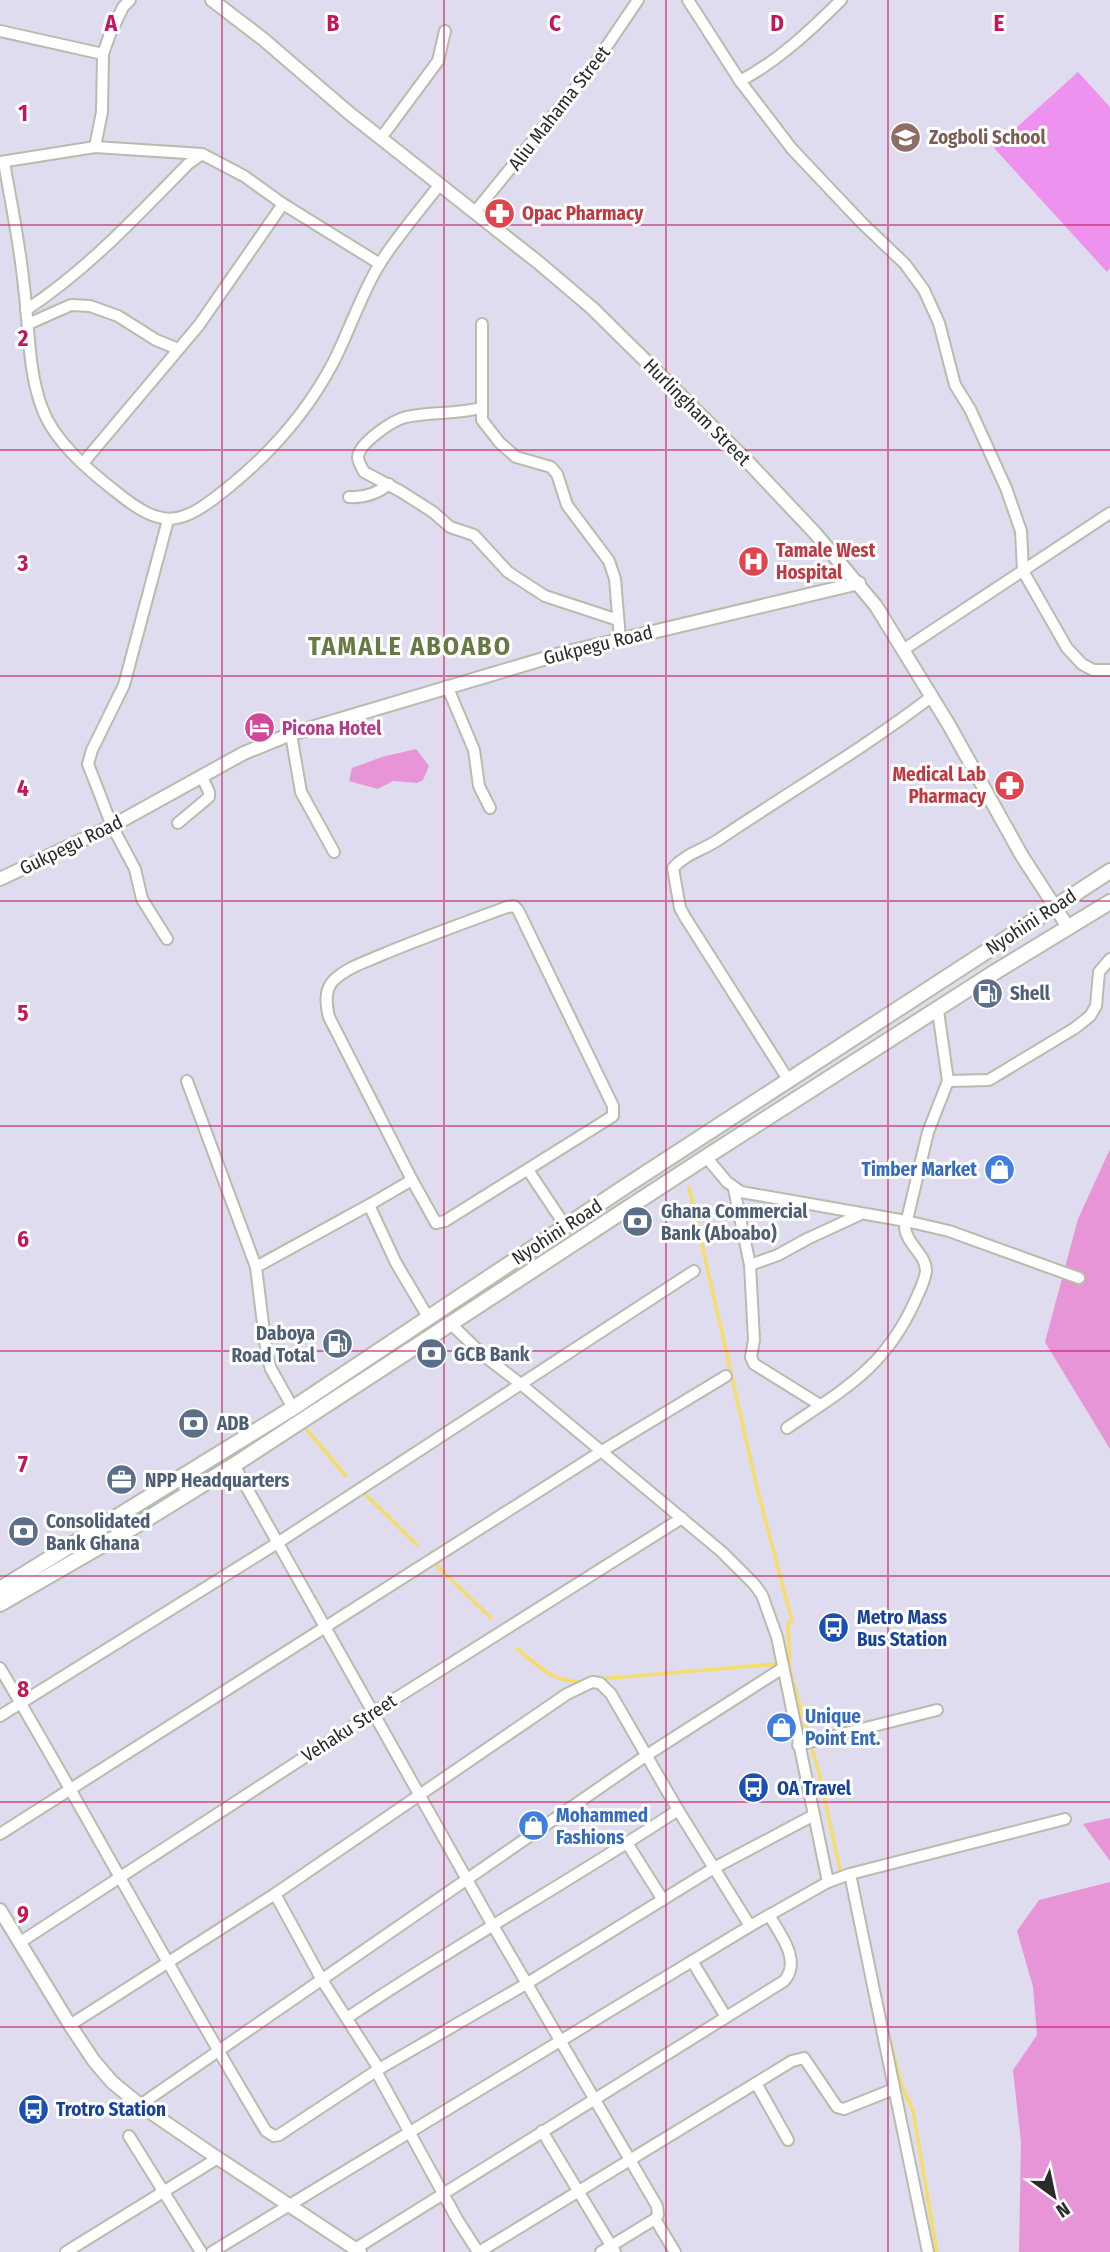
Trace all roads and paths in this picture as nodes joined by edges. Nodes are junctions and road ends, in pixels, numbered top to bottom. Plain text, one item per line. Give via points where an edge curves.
1 (130, 0) edge
2 (212, 0) edge
3 (638, 0) edge
4 (688, 0) edge
5 (841, 0) edge
6 (0, 31) edge
7 (444, 31) dead end
8 (103, 54) junction
9 (740, 81) junction
10 (381, 138) junction
11 (95, 147) junction
12 (202, 154) junction
13 (2, 162) edge
14 (440, 184) junction
15 (284, 204) junction
16 (475, 212) junction
17 (380, 264) junction
18 (26, 310) junction
19 (28, 324) junction
20 (482, 324) dead end
21 (178, 349) junction
22 (481, 408) junction
23 (83, 463) junction
24 (389, 484) junction
25 (349, 497) dead end
26 (1110, 513) edge
27 (168, 520) junction
28 (1023, 571) junction
29 (859, 583) junction
30 (618, 620) junction
31 (620, 639) junction
32 (903, 650) junction
33 (1110, 670) edge
34 (447, 686) junction
35 (932, 697) junction
36 (291, 734) junction
37 (202, 777) junction
38 (490, 808) dead end
39 (178, 823) dead end
40 (112, 826) junction
41 (334, 852) dead end
42 (1110, 871) edge
43 (0, 879) edge
44 (1110, 902) edge
45 (1054, 906) junction
46 (1068, 927) junction
47 (167, 939) dead end
48 (1110, 960) edge
49 (937, 1011) junction
50 (187, 1081) dead end
51 (789, 1081) junction
52 (948, 1081) junction
53 (706, 1157) junction
54 (528, 1170) junction
55 (412, 1180) junction
56 (734, 1188) junction
57 (369, 1205) junction
58 (859, 1214) junction
59 (906, 1221) junction
60 (566, 1227) junction
61 (750, 1265) junction
62 (256, 1267) junction
63 (694, 1271) dead end
64 (1079, 1278) dead end
65 (428, 1317) junction
66 (450, 1323) junction
67 (726, 1376) dead end
68 (522, 1385) junction
69 (820, 1405) junction
70 (293, 1408) junction
71 (786, 1428) dead end
72 (602, 1451) junction
73 (234, 1465) junction
74 (682, 1518) junction
75 (279, 1542) junction
76 (0, 1589) edge
77 (0, 1604) edge
78 (325, 1625) junction
79 (0, 1668) edge
80 (783, 1668) junction
81 (21, 1703) junction
82 (937, 1710) dead end
83 (374, 1712) junction
84 (0, 1716) edge
85 (798, 1745) junction
86 (647, 1755) junction
87 (72, 1789) junction
88 (421, 1796) junction
89 (678, 1810) junction
90 (814, 1815) junction
91 (1065, 1819) dead end
92 (0, 1834) edge
93 (627, 1843) junction
94 (714, 1868) junction
95 (850, 1874) junction
96 (120, 1876) junction
97 (467, 1880) junction
98 (828, 1882) junction
99 (275, 1894) junction
100 (663, 1900) junction
101 (0, 1910) edge
102 (769, 1914) junction
103 (492, 1924) junction
104 (750, 1926) junction
105 (19, 1943) junction
106 (692, 1961) junction
107 (168, 1963) junction
108 (322, 1980) junction
109 (526, 1984) junction
110 (726, 2017) junction
111 (347, 2018) junction
112 (70, 2025) junction
113 (560, 2041) junction
114 (218, 2051) junction
115 (377, 2070) junction
116 (756, 2083) junction
117 (894, 2090) junction
118 (594, 2098) junction
119 (140, 2105) junction
120 (542, 2131) junction
121 (411, 2133) junction
122 (129, 2136) dead end
123 (788, 2140) dead end
124 (218, 2158) junction
125 (629, 2160) junction
126 (579, 2191) junction
127 (164, 2192) junction
128 (444, 2193) junction
129 (287, 2206) junction
130 (654, 2219) junction
131 (609, 2250) edge
132 (357, 2251) edge
133 (66, 2252) edge
134 (201, 2252) edge
135 (212, 2252) edge
136 (478, 2252) edge
137 (675, 2252) edge
138 (928, 2252) edge

1 - 8 street
2 - 10 street, Hurlingham Street
3 - 16 street, Aliu Mahama Street via 584,79
4 - 9 street
5 - 9 street via 811,30
6 - 8 street
7 - 10 street via 438,61
8 - 11 street via 102,112
9 - 28 street via 792,149 905,264 924,290 939,323 955,385 1006,488 1021,531
10 - 14 street, Hurlingham Street
11 - 12 street
11 - 13 street
12 - 15 street
12 - 18 street via 108,245
13 - 18 street
14 - 16 street, Hurlingham Street
14 - 17 street
15 - 17 street
15 - 21 street
16 - 29 street, Hurlingham Street via 592,308 748,462
17 - 27 street via 334,360 301,415 265,455 209,504
18 - 19 street
19 - 21 street via 71,305 90,306
19 - 23 street via 42,409
20 - 22 street
21 - 23 street
22 - 24 street via 401,418 362,444 358,457 364,472
22 - 30 street via 486,428 516,457 556,472 566,505 609,561
23 - 27 street via 127,501
24 - 25 street via 378,493
24 - 30 street via 450,527 474,535 508,572 545,596
26 - 28 street
27 - 40 street via 124,685 89,757 90,773
28 - 32 street
28 - 33 street via 1067,648 1093,670
29 - 31 street, Gukpegu Road
29 - 32 street, Hurlingham Street
30 - 31 street
31 - 34 street, Gukpegu Road
32 - 35 street, Hurlingham Street
34 - 36 street, Gukpegu Road
34 - 38 street via 474,750 479,786
35 - 45 street, Hurlingham Street
35 - 51 street via 849,756 686,856 672,870 680,908
36 - 37 street, Gukpegu Road
36 - 41 street via 301,792
37 - 39 street via 209,797
37 - 40 street, Gukpegu Road
40 - 43 street, Gukpegu Road
40 - 47 street via 135,869 142,899
42 - 45 main road, Nyohini Road
44 - 46 main road, Nyohini Road
45 - 46 street, Hurlingham Street
45 - 51 main road, Nyohini Road
46 - 49 main road, Nyohini Road
48 - 52 street via 1100,972 1096,1006 1074,1028 989,1080
49 - 52 street
49 - 53 main road, Nyohini Road
50 - 62 street
51 - 60 main road, Nyohini Road
52 - 59 street via 928,1132
53 - 56 street
53 - 66 main road, Nyohini Road
54 - 55 street via 440,1223 432,1218
54 - 55 street via 610,1120 614,1111 514,906 356,966 332,983 327,993 329,1017
54 - 60 street
55 - 57 street
56 - 58 street
56 - 61 street
57 - 62 street
57 - 65 street
58 - 59 street
58 - 61 street
59 - 64 street via 960,1235
59 - 69 street via 905,1233 926,1269 906,1320 872,1366
60 - 65 main road, Nyohini Road
61 - 69 street via 754,1364
62 - 70 street via 267,1356
63 - 68 street
65 - 70 main road, Nyohini Road
66 - 68 street
66 - 73 main road, Nyohini Road
67 - 72 street
68 - 72 street
68 - 75 street
69 - 71 street
70 - 76 main road, Nyohini Road
72 - 74 street
72 - 78 street
73 - 75 street
73 - 77 main road, Nyohini Road
74 - 80 street via 739,1568 762,1595
74 - 83 street, Vehaku Street
75 - 78 street
75 - 81 street
78 - 83 street
78 - 87 street
79 - 81 street
80 - 85 street
80 - 86 street
81 - 84 street
81 - 87 street
82 - 85 street
83 - 88 street
83 - 96 street, Vehaku Street
85 - 90 street
86 - 88 street via 606,1686 592,1682 567,1694
86 - 89 street
86 - 97 street
87 - 92 street
87 - 96 street
88 - 97 street
88 - 99 street
89 - 93 street
89 - 94 street
90 - 94 street
90 - 98 street
91 - 95 street
93 - 100 street
93 - 103 street
94 - 100 street
94 - 104 street
95 - 98 street
95 - 117 street
96 - 105 street, Vehaku Street
96 - 107 street
97 - 103 street
97 - 108 street
98 - 102 street
99 - 107 street
99 - 108 street
100 - 109 street
101 - 105 street
102 - 104 street
102 - 110 street via 788,1951 789,1975
103 - 109 street
103 - 111 street
104 - 106 street
105 - 112 street
106 - 110 street
106 - 113 street
107 - 112 street
107 - 114 street
108 - 111 street
108 - 114 street
109 - 113 street
109 - 115 street
110 - 118 street
111 - 115 street
112 - 119 street via 112,2082
113 - 118 street
113 - 121 street
114 - 115 street via 266,2131 274,2136
114 - 119 street
115 - 121 street
116 - 117 street via 804,2058 837,2107 844,2109
116 - 123 street
116 - 125 street
117 - 138 street
118 - 120 street
118 - 125 street
119 - 124 street
120 - 126 street
120 - 128 street
121 - 128 street
121 - 129 street
122 - 127 street
124 - 127 street
124 - 129 street
125 - 126 street
125 - 130 street via 657,2206
126 - 131 street
126 - 136 street
127 - 133 street
127 - 134 street
128 - 132 street
128 - 136 street
129 - 132 street
129 - 135 street
130 - 131 street
130 - 137 street

